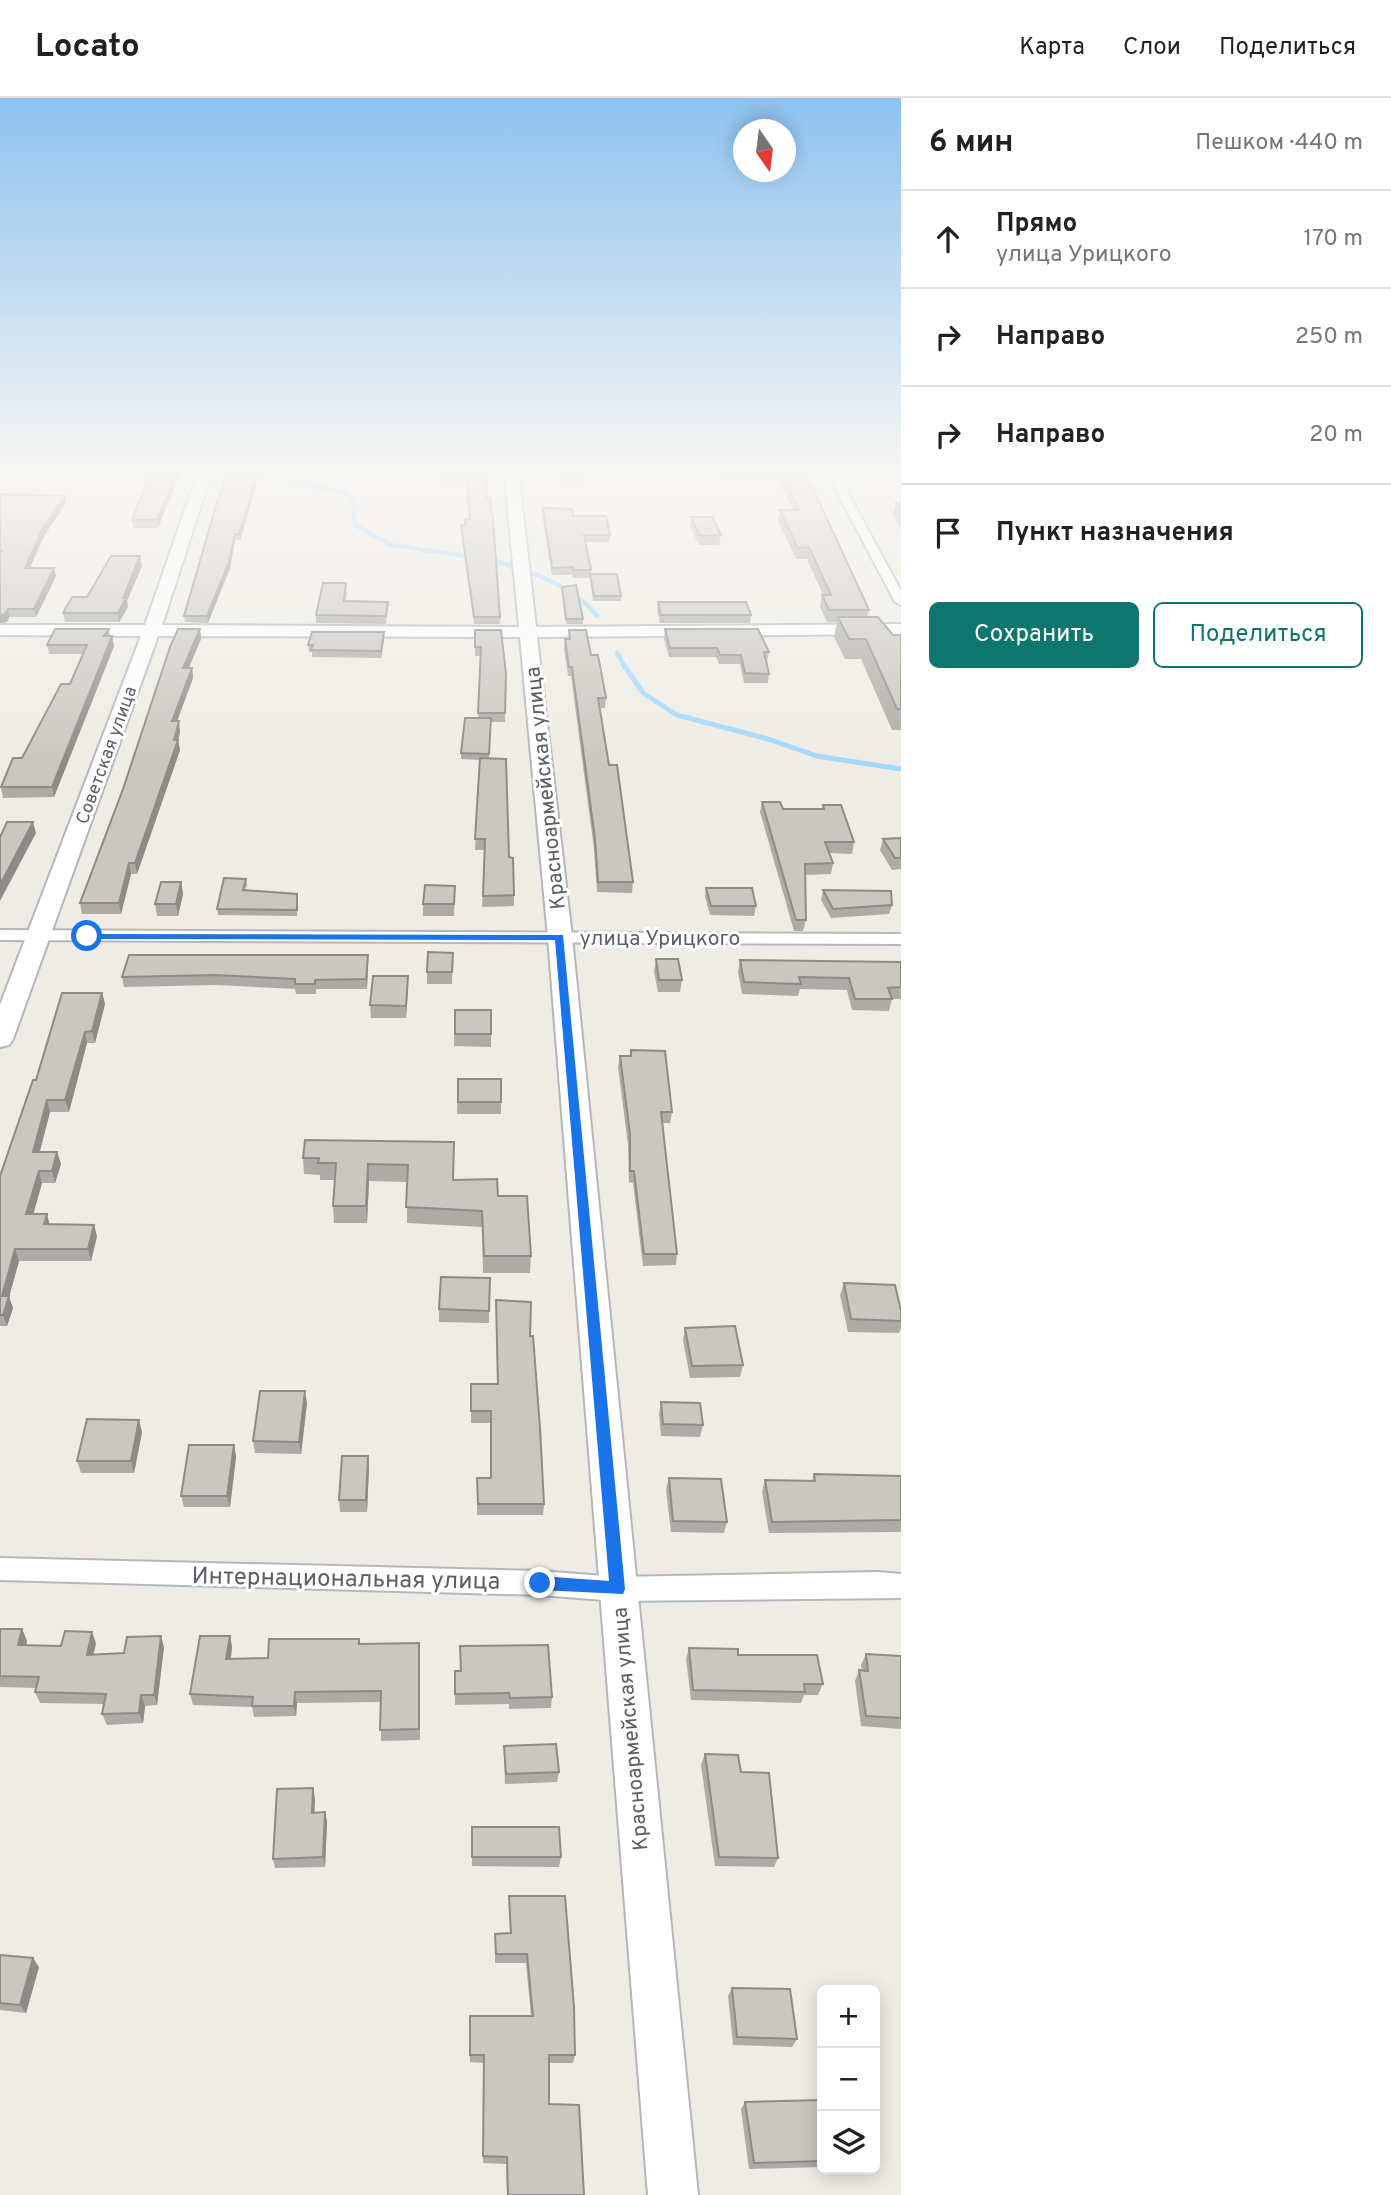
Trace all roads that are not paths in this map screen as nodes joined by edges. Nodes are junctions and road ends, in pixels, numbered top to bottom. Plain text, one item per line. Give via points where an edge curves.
1 (173, 567) edge
2 (522, 567) edge
3 (883, 567) edge
4 (901, 601) edge
5 (901, 629) edge
6 (0, 630) edge
7 (151, 632) junction
8 (529, 632) junction
9 (0, 935) edge
10 (39, 936) junction
11 (560, 937) junction
12 (901, 939) edge
13 (0, 1040) edge
14 (0, 1569) edge
15 (901, 1586) edge
16 (617, 1589) junction
17 (673, 2195) edge

1 - 7 street, Советская улица
2 - 8 street, Красноармейская улица
3 - 4 street
5 - 8 street
6 - 7 street
7 - 8 street
7 - 10 street, Советская улица
8 - 11 street, Красноармейская улица
9 - 10 street, улица Урицкого
10 - 11 street, улица Урицкого
10 - 13 street, Советская улица
11 - 12 street, улица Урицкого
11 - 16 street, Красноармейская улица
14 - 16 street, Интернациональная улица via 540,1583
15 - 16 street, Интернациональная улица
16 - 17 street, Красноармейская улица

